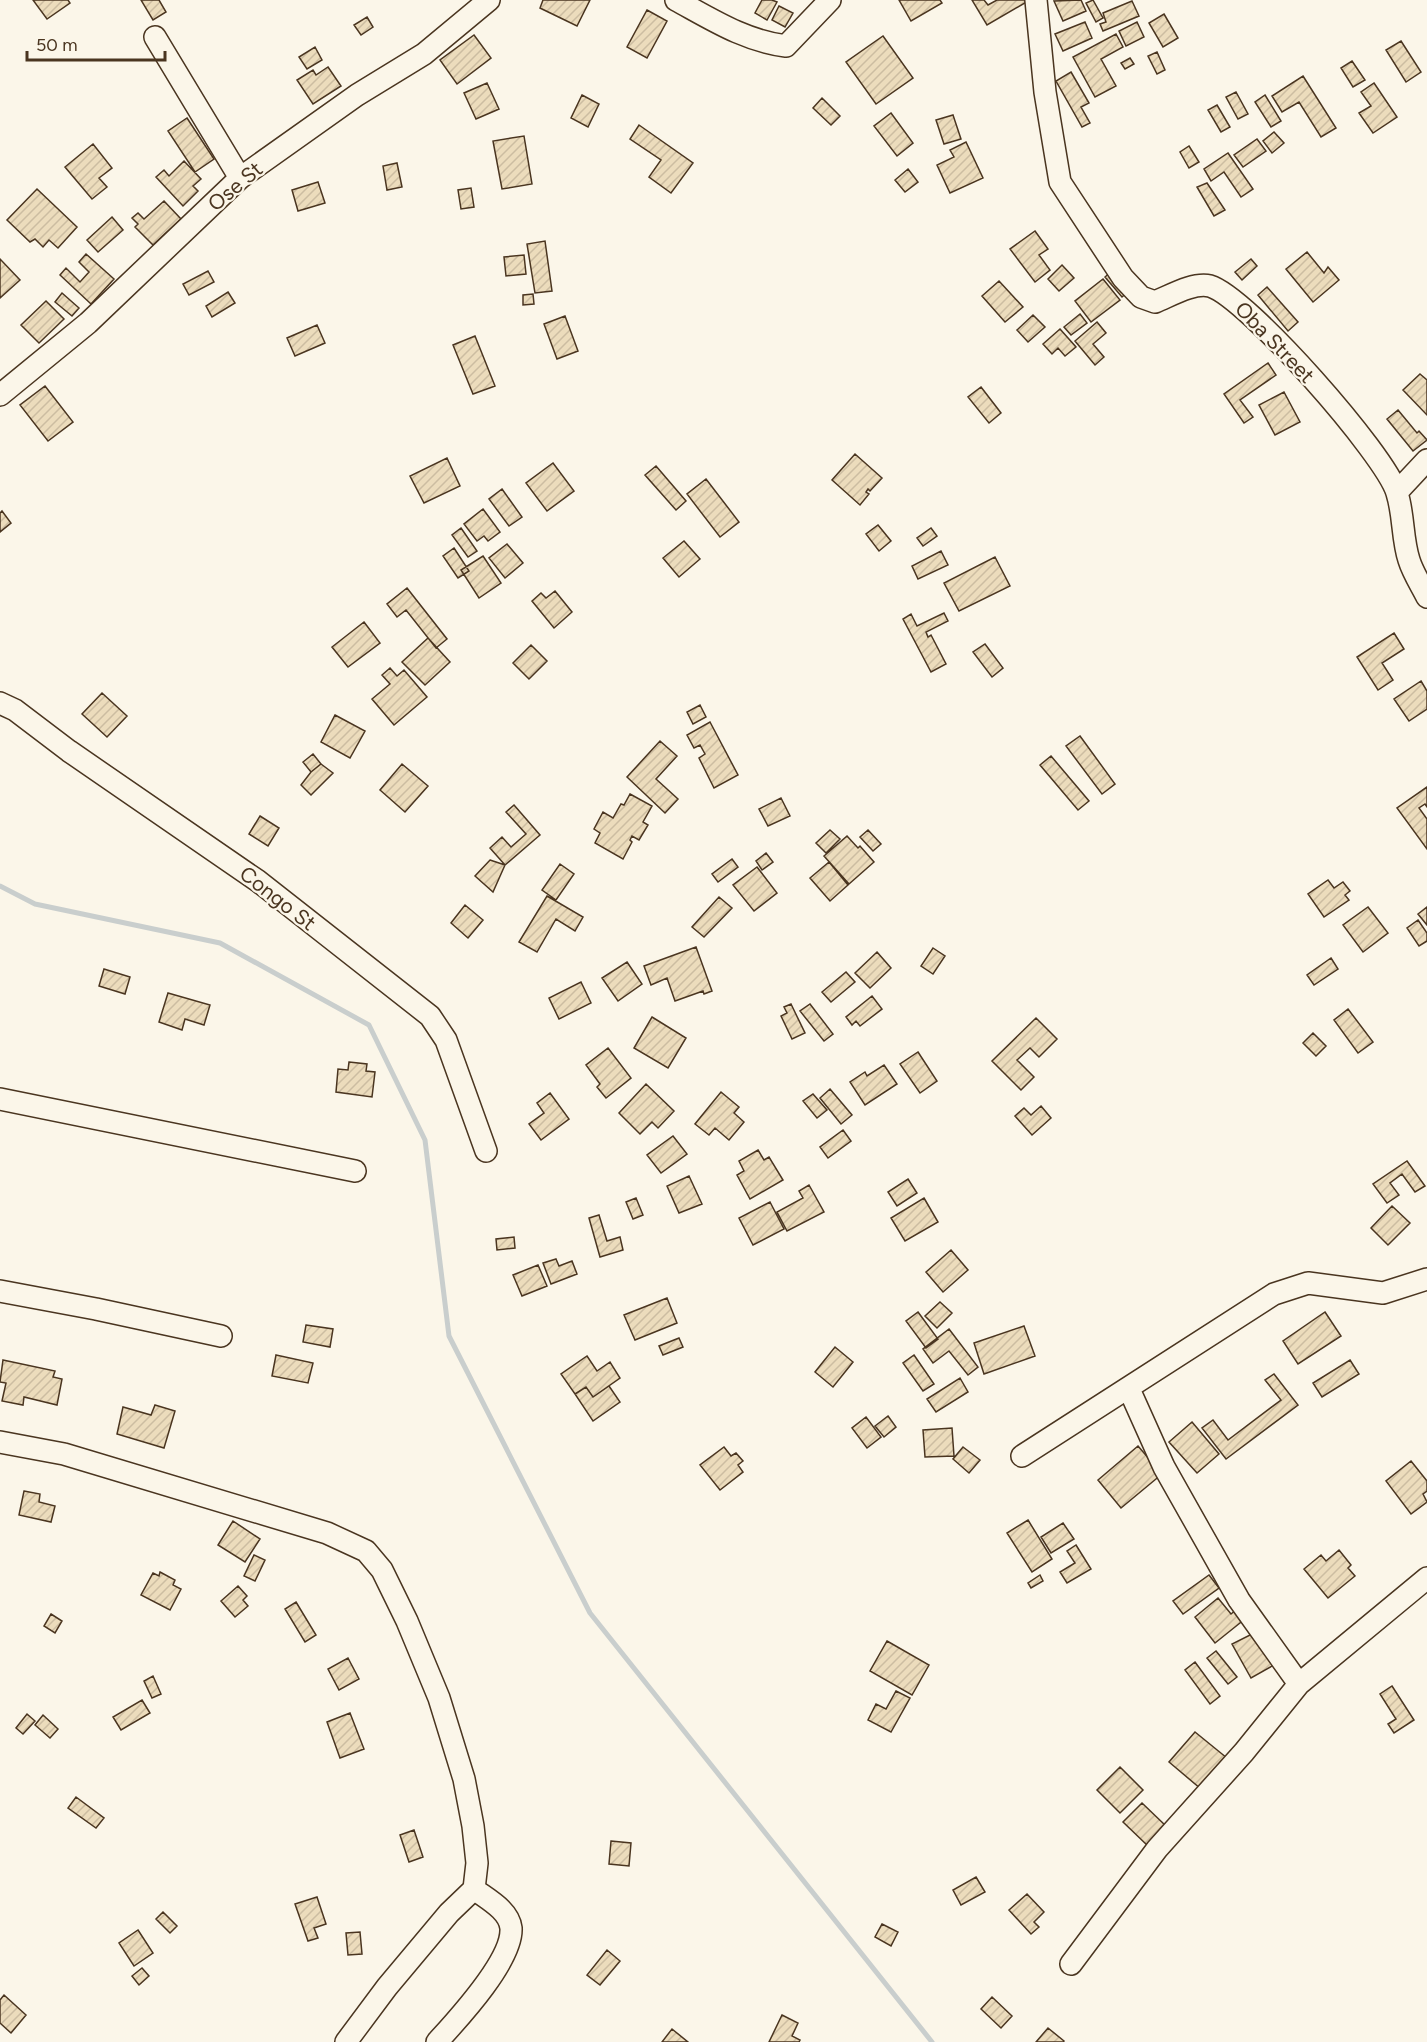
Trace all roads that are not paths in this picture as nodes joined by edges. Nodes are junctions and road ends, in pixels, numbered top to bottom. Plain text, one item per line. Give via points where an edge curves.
1 (489, 0) edge
2 (676, 0) edge
3 (830, 0) edge
4 (1036, 0) edge
5 (155, 37) dead end
6 (240, 178) junction
7 (0, 395) edge
8 (1427, 460) edge
9 (1397, 492) junction
10 (1427, 597) edge
11 (0, 703) edge
12 (0, 1099) edge
13 (486, 1151) dead end
14 (355, 1171) dead end
15 (1427, 1279) edge
16 (0, 1291) edge
17 (221, 1336) dead end
18 (1129, 1389) junction
19 (0, 1442) edge
20 (1022, 1456) dead end
21 (1427, 1578) edge
22 (1299, 1684) junction
23 (474, 1889) junction
24 (1071, 1964) dead end
25 (346, 2042) edge
26 (437, 2042) edge

1 - 6 street, Ose St via 424,54
2 - 3 street via 745,36 786,46
4 - 9 street, Oba Street via 1045,92 1060,183 1123,278 1141,297 1155,302 1199,285 1211,286 1232,297 1331,399 1371,447
5 - 6 street
6 - 7 street, Ose St via 88,323
8 - 9 street
9 - 10 street, Oba Street via 1409,561
11 - 13 street, Congo St via 258,881 430,1016 446,1040
12 - 14 street
15 - 18 street via 1383,1293 1308,1283 1274,1294
16 - 17 street
18 - 20 street
18 - 22 street via 1164,1467 1239,1600
19 - 23 street via 64,1454 222,1500 327,1533 366,1551 382,1570 407,1621 445,1718 464,1779 473,1826 477,1863
21 - 22 street
22 - 24 street via 1157,1849
23 - 25 street via 387,1987
23 - 26 street via 504,1911 511,1926 509,1937 499,1964

